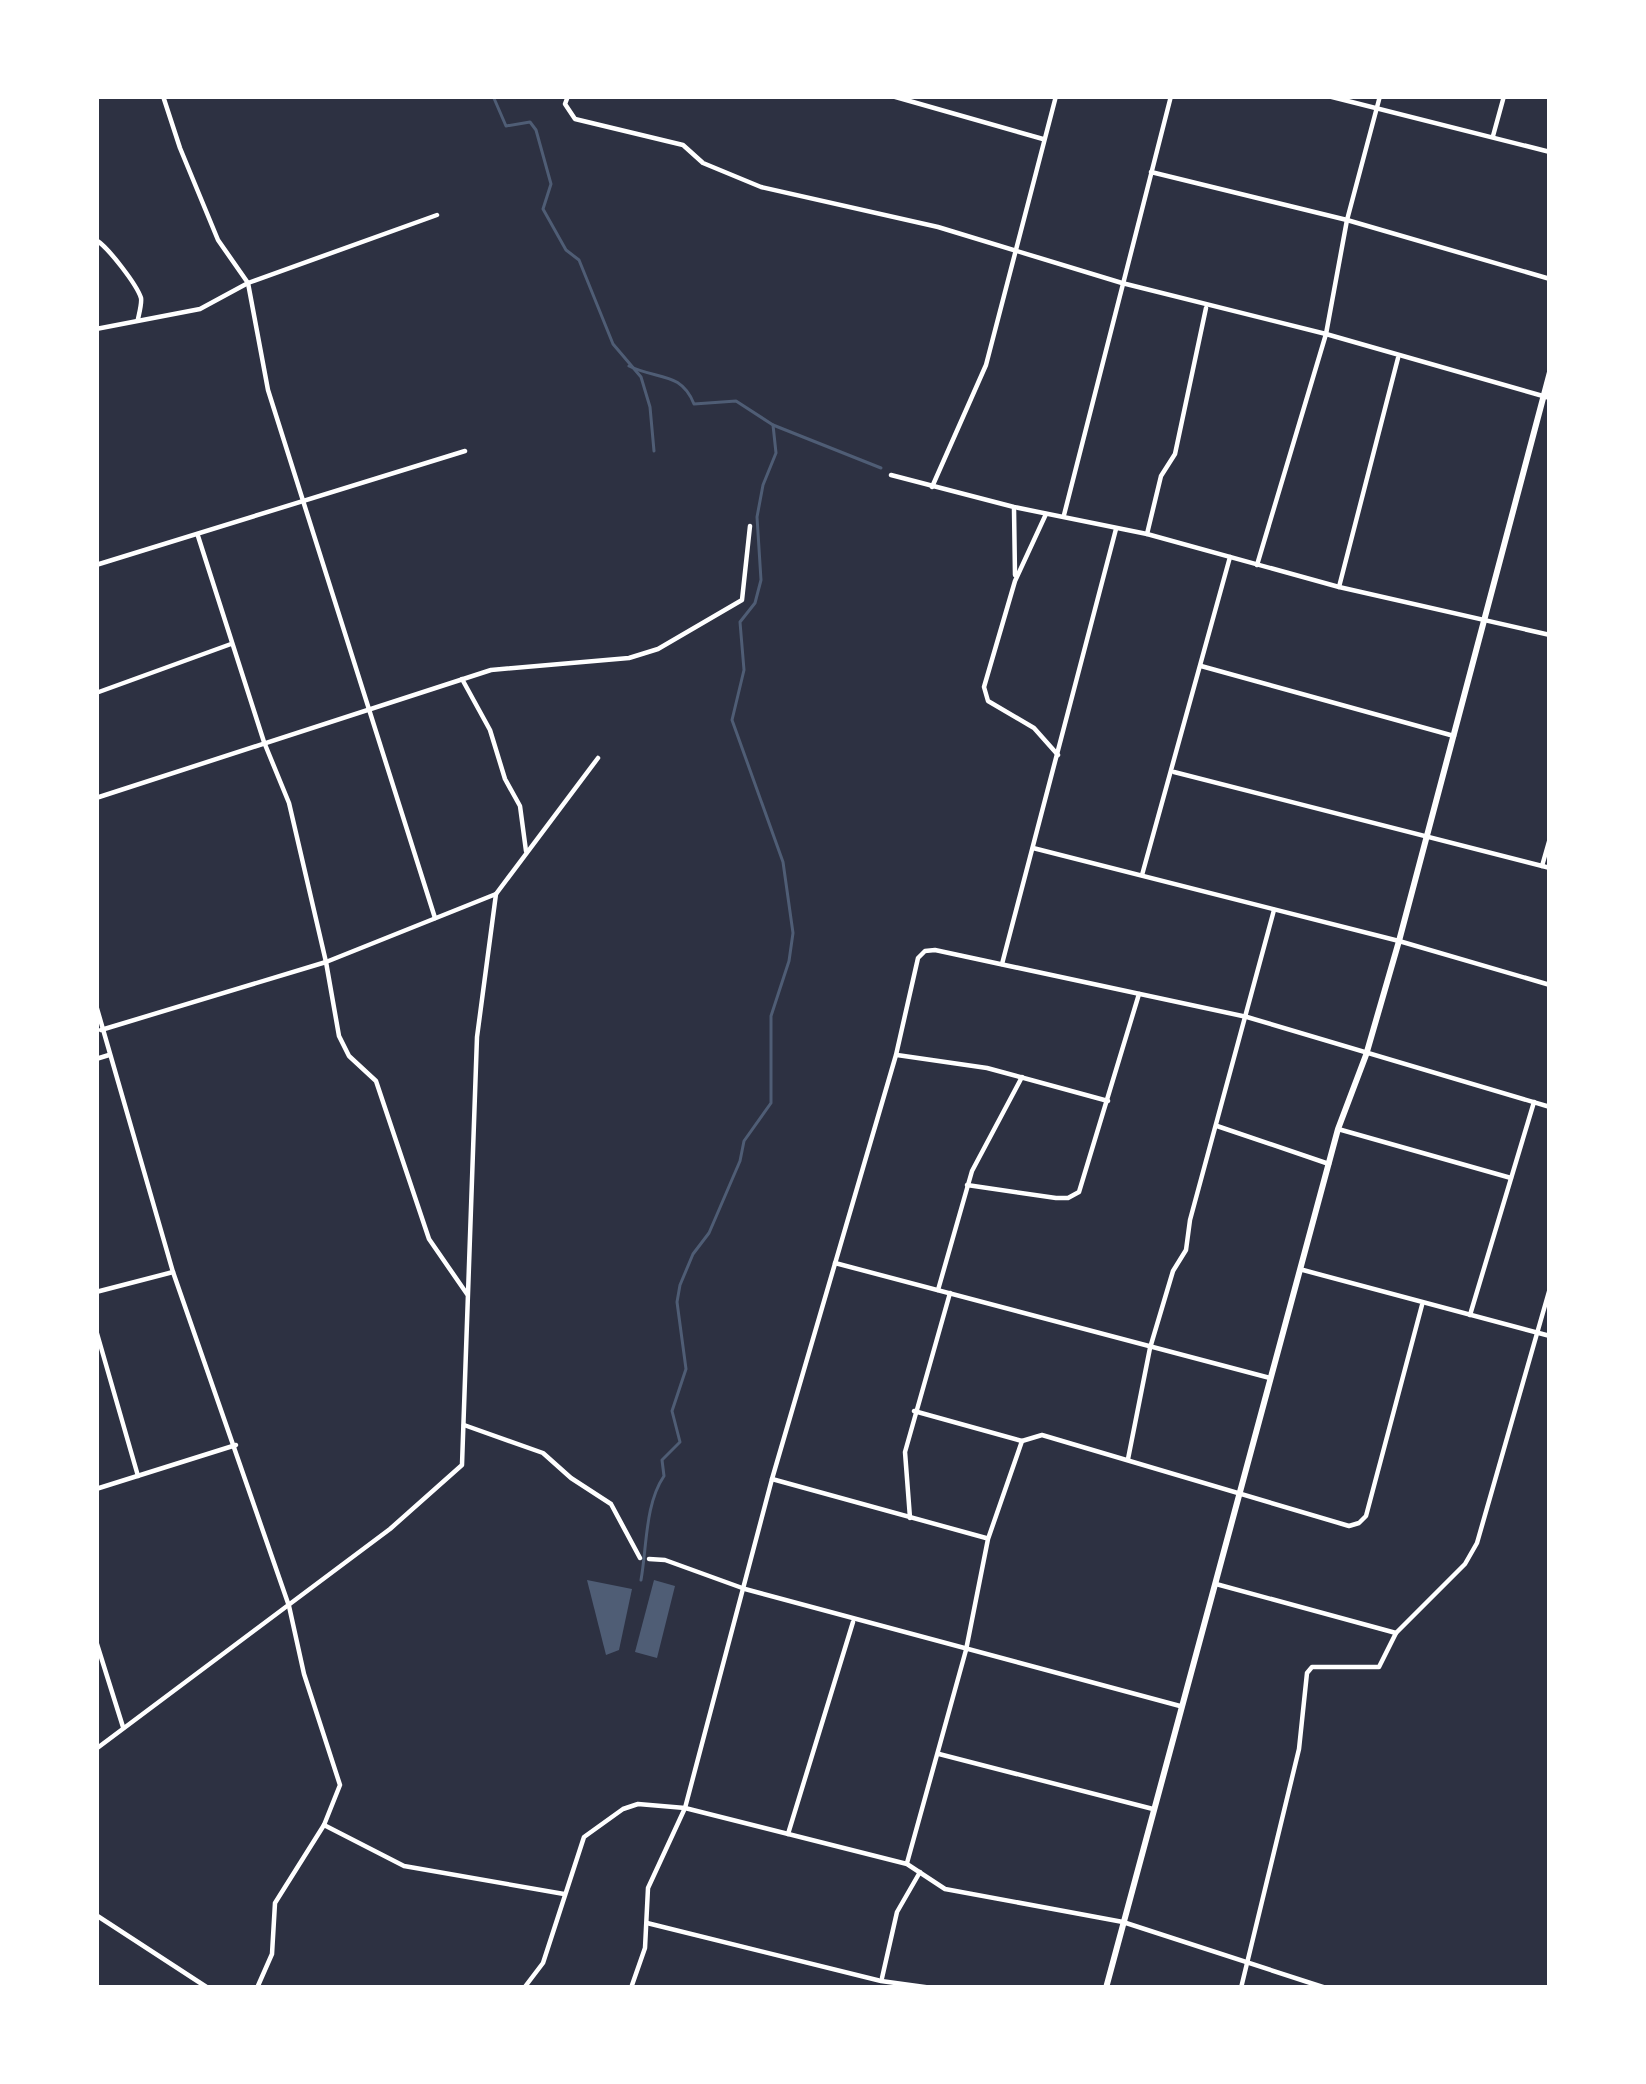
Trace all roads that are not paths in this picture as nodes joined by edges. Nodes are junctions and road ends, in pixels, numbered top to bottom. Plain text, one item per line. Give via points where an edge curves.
1 (163, 96) edge
2 (568, 96) edge
3 (892, 96) edge
4 (1056, 96) edge
5 (1171, 96) edge
6 (1328, 96) edge
7 (1380, 96) edge
8 (1504, 96) edge
9 (1376, 108) junction
10 (1493, 136) junction
11 (1043, 139) junction
12 (1550, 152) edge
13 (1151, 172) junction
14 (437, 215) dead end
15 (1347, 220) junction
16 (96, 240) edge
17 (1013, 252) junction
18 (1550, 279) edge
19 (248, 283) junction
20 (1122, 283) junction
21 (1206, 306) junction
22 (138, 319) junction
23 (96, 328) edge
24 (1326, 334) junction
25 (1398, 358) junction
26 (1550, 372) edge
27 (1547, 397) edge
28 (465, 451) dead end
29 (891, 476) dead end
30 (932, 487) junction
31 (304, 502) junction
32 (1014, 507) junction
33 (1046, 514) junction
34 (1064, 516) junction
35 (750, 526) dead end
36 (1116, 526) junction
37 (1148, 533) junction
38 (198, 536) junction
39 (1231, 557) junction
40 (96, 565) edge
41 (1258, 566) junction
42 (1015, 581) junction
43 (1339, 587) junction
44 (1485, 619) junction
45 (1550, 635) edge
46 (234, 643) junction
47 (1201, 666) junction
48 (462, 680) junction
49 (96, 693) edge
50 (371, 707) junction
51 (1454, 736) junction
52 (264, 742) junction
53 (1058, 754) junction
54 (598, 758) dead end
55 (1174, 772) junction
56 (96, 798) edge
57 (1550, 838) edge
58 (1426, 839) junction
59 (1033, 848) junction
60 (526, 851) junction
61 (1546, 867) edge
62 (1142, 875) junction
63 (496, 893) junction
64 (1274, 910) junction
65 (435, 919) junction
66 (1400, 941) junction
67 (326, 962) junction
68 (1002, 964) junction
69 (1550, 985) edge
70 (1139, 994) junction
71 (96, 1005) edge
72 (1247, 1017) junction
73 (101, 1030) junction
74 (109, 1055) junction
75 (896, 1055) junction
76 (1366, 1055) junction
77 (96, 1059) edge
78 (1022, 1077) junction
79 (1108, 1101) junction
80 (1534, 1102) junction
81 (1550, 1107) edge
82 (1217, 1126) junction
83 (1338, 1129) junction
84 (1329, 1164) junction
85 (1511, 1178) junction
86 (968, 1186) junction
87 (836, 1262) junction
88 (1303, 1270) junction
89 (173, 1272) junction
90 (1550, 1288) edge
91 (938, 1290) junction
92 (96, 1292) edge
93 (950, 1293) junction
94 (467, 1294) junction
95 (1422, 1305) junction
96 (1470, 1315) junction
97 (96, 1330) edge
98 (1539, 1333) junction
99 (1550, 1336) edge
100 (1150, 1348) junction
101 (1270, 1378) junction
102 (914, 1411) junction
103 (464, 1425) junction
104 (1022, 1441) junction
105 (236, 1445) junction
106 (1127, 1462) junction
107 (138, 1476) junction
108 (772, 1479) junction
109 (96, 1489) edge
110 (1238, 1491) junction
111 (910, 1518) junction
112 (988, 1539) junction
113 (640, 1558) dead end
114 (649, 1559) dead end
115 (1214, 1583) junction
116 (745, 1589) junction
117 (290, 1606) junction
118 (854, 1619) junction
119 (1396, 1633) junction
120 (96, 1641) edge
121 (966, 1650) junction
122 (96, 1667) edge
123 (105, 1670) junction
124 (1181, 1706) junction
125 (123, 1728) junction
126 (96, 1749) edge
127 (938, 1754) junction
128 (685, 1808) junction
129 (1154, 1809) junction
130 (324, 1825) junction
131 (788, 1834) junction
132 (907, 1864) junction
133 (920, 1872) junction
134 (565, 1894) junction
135 (96, 1915) edge
136 (1123, 1922) junction
137 (647, 1923) junction
138 (1249, 1962) junction
139 (867, 1977) junction
140 (881, 1981) junction
141 (208, 1988) edge
142 (257, 1988) edge
143 (524, 1988) edge
144 (631, 1988) edge
145 (864, 1988) edge
146 (932, 1988) edge
147 (1106, 1988) edge
148 (1241, 1988) edge
149 (1326, 1988) edge

1 - 19 street via 218,240
2 - 17 street via 575,119 683,145 703,163 761,187
3 - 11 street
4 - 11 street
5 - 13 street
6 - 9 street
7 - 9 street
8 - 10 street
9 - 10 street
9 - 15 street
10 - 12 street
11 - 17 street
13 - 15 street
13 - 20 street
14 - 19 street
15 - 18 street
15 - 24 street
16 - 22 street via 112,250 138,292
17 - 20 street
17 - 30 street via 986,365
19 - 22 street via 200,309
19 - 31 street via 268,390
20 - 21 street
20 - 34 street
21 - 24 street
21 - 37 street
22 - 23 street
24 - 25 street
24 - 41 street
25 - 27 street
25 - 43 street
26 - 27 street
27 - 44 street
28 - 31 street
29 - 30 street
30 - 32 street
31 - 38 street
31 - 50 street
32 - 33 street
32 - 42 street
33 - 34 street
33 - 42 street
34 - 36 street
35 - 48 street via 742,600 658,649
36 - 37 street
36 - 53 street
37 - 39 street
38 - 40 street
38 - 46 street
39 - 41 street
39 - 47 street
41 - 43 street
42 - 53 street via 984,687 988,701 1034,728
43 - 44 street
44 - 45 street
44 - 51 street
46 - 49 street
46 - 52 street
47 - 51 street
47 - 55 street
48 - 50 street
48 - 60 street via 514,790
50 - 52 street
50 - 65 street
51 - 58 street
52 - 56 street
52 - 67 street via 289,803
53 - 59 street
54 - 60 street
55 - 58 street
55 - 62 street
57 - 61 street
58 - 61 street
58 - 66 street
59 - 62 street
59 - 68 street
60 - 63 street
62 - 64 street
63 - 65 street
63 - 94 street via 477,1037
64 - 66 street
64 - 72 street
65 - 67 street
66 - 69 street
66 - 76 street
67 - 73 street
67 - 94 street via 339,1036 376,1081 429,1239
68 - 70 street
68 - 75 street via 925,951
70 - 72 street
70 - 79 street
71 - 73 street
72 - 76 street
72 - 82 street
73 - 74 street
74 - 77 street
74 - 89 street
75 - 78 street
75 - 87 street
76 - 80 street
76 - 83 street
78 - 79 street
78 - 86 street
79 - 86 street via 1079,1192 1056,1198
80 - 81 street
80 - 85 street
82 - 84 street
82 - 100 street via 1186,1250
83 - 84 street
83 - 85 street
84 - 88 street
85 - 96 street
86 - 91 street
87 - 91 street
87 - 108 street
88 - 95 street
88 - 101 street
89 - 92 street
89 - 105 street
90 - 98 street
91 - 93 street
93 - 100 street
93 - 102 street
94 - 103 street
95 - 96 street
95 - 110 street via 1366,1516 1349,1526
96 - 98 street
97 - 107 street
98 - 99 street
98 - 119 street via 1477,1543
100 - 101 street
100 - 106 street
101 - 110 street
102 - 104 street
102 - 111 street via 904,1453
103 - 113 street via 543,1453 611,1504
103 - 117 street via 462,1465
104 - 106 street via 1042,1436
104 - 112 street
105 - 107 street
105 - 117 street
106 - 110 street
107 - 109 street
108 - 111 street
108 - 116 street
110 - 115 street
111 - 112 street
112 - 121 street
114 - 116 street
115 - 119 street
115 - 124 street
116 - 118 street
116 - 128 street
117 - 125 street
117 - 130 street via 340,1785
118 - 121 street
118 - 131 street
119 - 138 street via 1376,1669 1324,1666 1307,1673 1299,1749
120 - 123 street
121 - 124 street
121 - 127 street
122 - 123 street
123 - 125 street
124 - 129 street
125 - 126 street
127 - 129 street
127 - 132 street
128 - 131 street
128 - 134 street via 638,1804 594,1830 578,1849
128 - 137 street via 648,1888
129 - 136 street
130 - 134 street via 404,1866
130 - 142 street via 274,1903 272,1954
131 - 132 street
132 - 133 street
133 - 136 street via 945,1889
133 - 140 street via 898,1912
134 - 143 street via 543,1963
135 - 141 street
136 - 138 street
136 - 147 street
137 - 139 street
137 - 144 street
138 - 148 street
138 - 149 street
139 - 140 street
139 - 145 street
140 - 146 street

